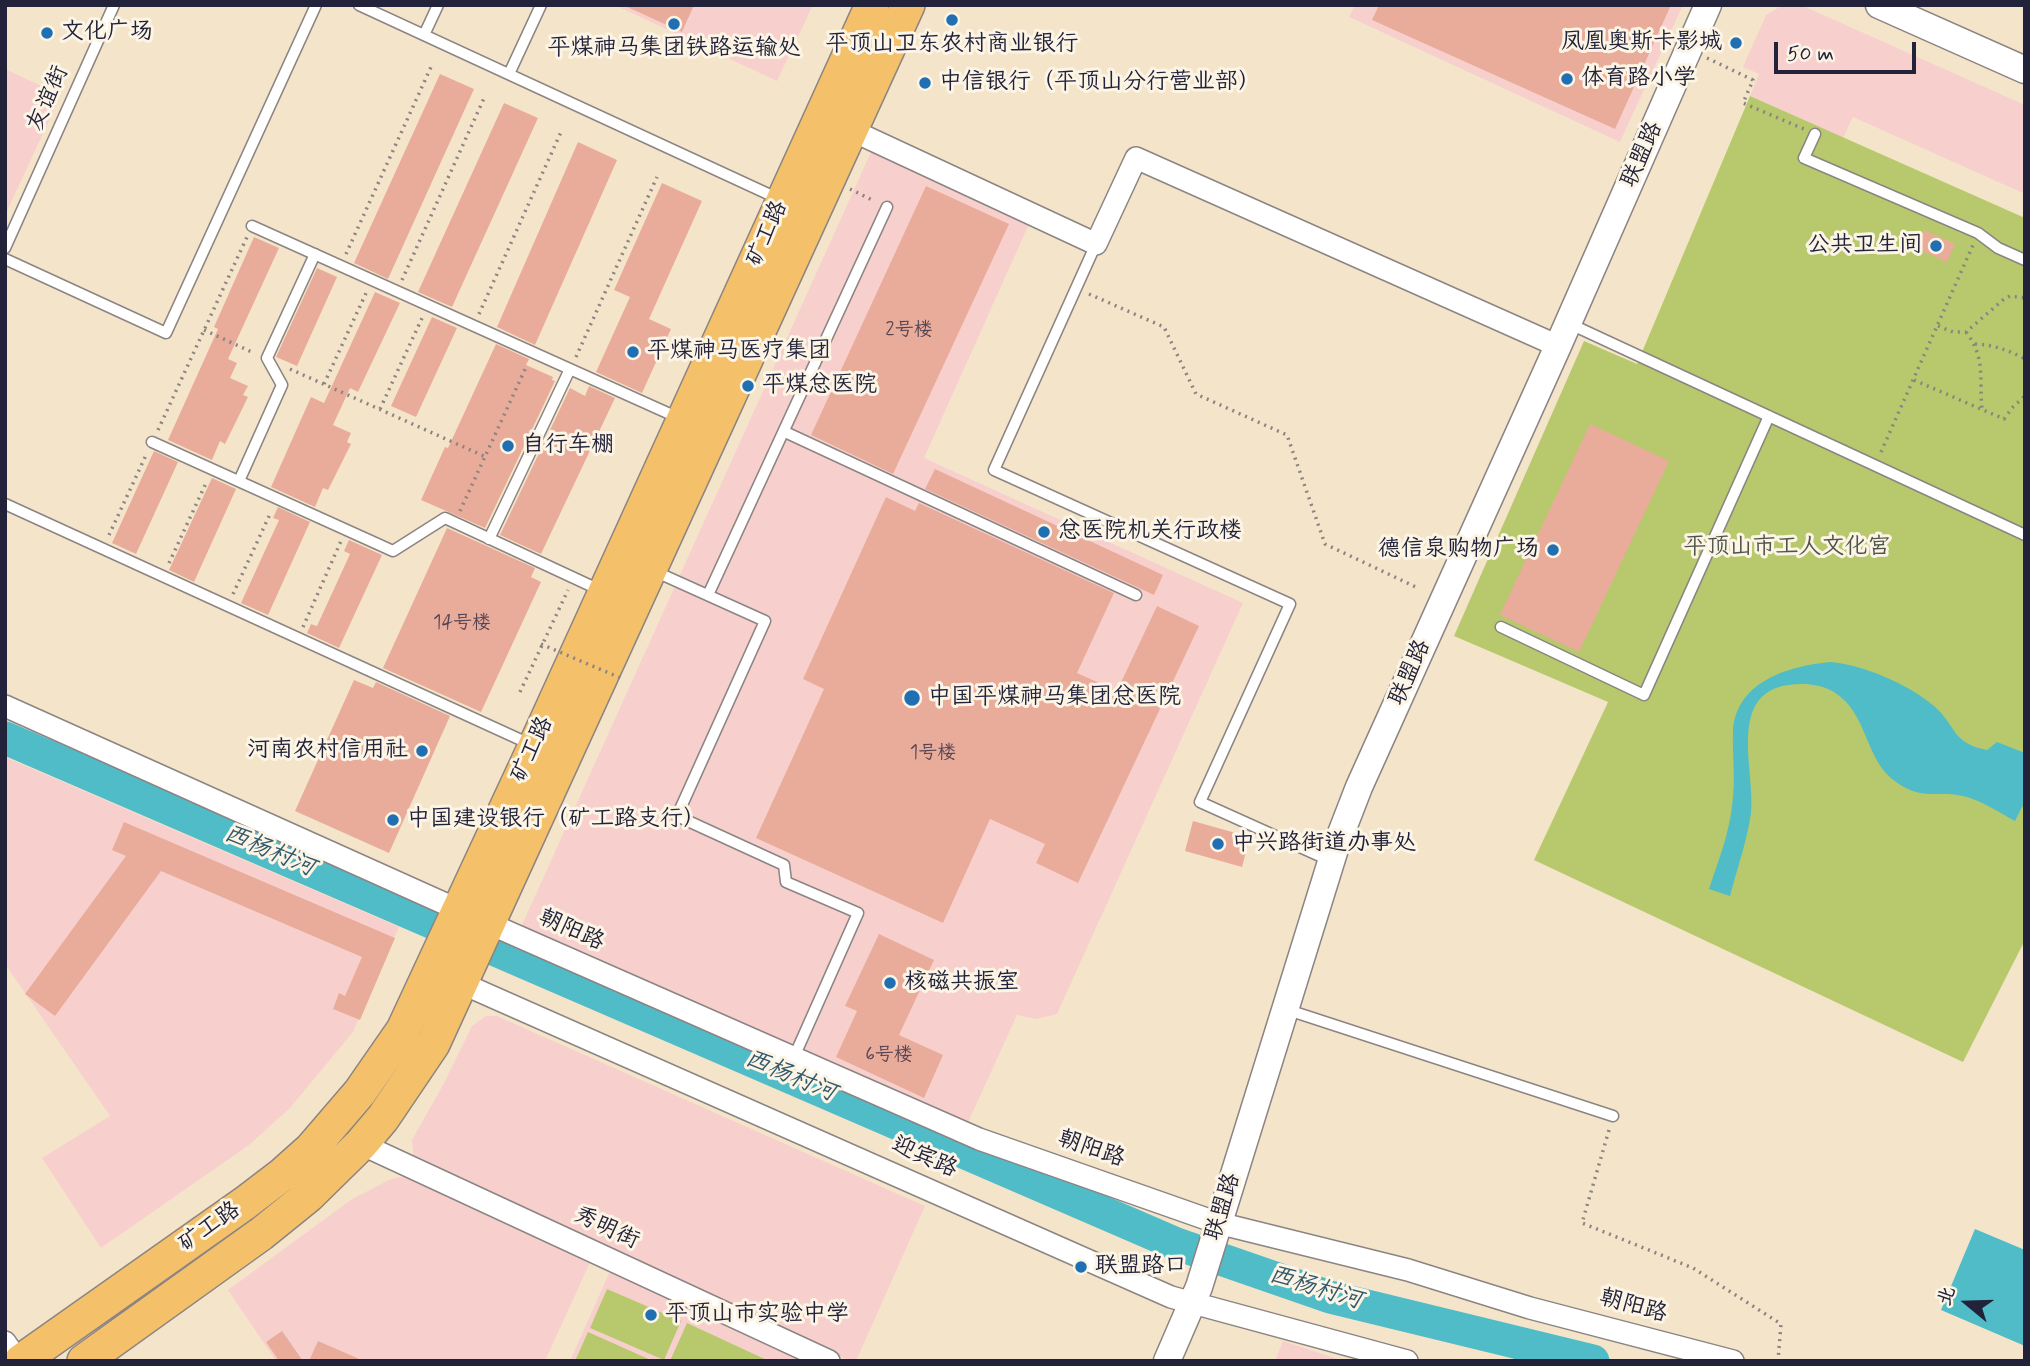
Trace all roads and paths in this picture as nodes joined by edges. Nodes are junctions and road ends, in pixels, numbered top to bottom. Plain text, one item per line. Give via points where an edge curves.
1 (114, 5) edge
2 (316, 5) edge
3 (359, 5) edge
4 (438, 5) edge
5 (541, 5) edge
6 (872, 5) edge
7 (908, 5) edge
8 (1709, 5) edge
9 (1879, 5) edge
10 (424, 35) junction
11 (1689, 50) junction
12 (431, 67) dead end
13 (2025, 70) edge
14 (509, 74) junction
15 (485, 96) dead end
16 (851, 130) junction
17 (561, 132) dead end
18 (1815, 134) joint
19 (657, 177) dead end
20 (829, 180) junction
21 (887, 207) joint
22 (798, 208) junction
23 (252, 226) joint
24 (1979, 233) junction
25 (1096, 244) junction
26 (5, 248) edge
27 (315, 254) junction
28 (5, 259) edge
29 (2025, 260) edge
30 (341, 266) junction
31 (372, 280) junction
32 (1076, 288) junction
33 (397, 291) junction
34 (2025, 298) edge
35 (428, 305) junction
36 (474, 326) junction
37 (1938, 326) junction
38 (204, 330) junction
39 (1966, 332) junction
40 (1563, 334) junction
41 (1975, 344) junction
42 (532, 353) junction
43 (267, 358) junction
44 (2025, 359) edge
45 (570, 369) junction
46 (1914, 380) junction
47 (324, 384) junction
48 (2025, 397) edge
49 (380, 409) junction
50 (1982, 409) junction
51 (1769, 416) junction
52 (683, 420) junction
53 (785, 432) junction
54 (152, 442) junction
55 (486, 457) junction
56 (1875, 465) junction
57 (213, 469) junction
58 (239, 481) junction
59 (277, 498) junction
60 (5, 504) edge
61 (455, 523) junction
62 (346, 530) junction
63 (2025, 535) edge
64 (489, 539) junction
65 (106, 542) dead end
66 (652, 569) junction
67 (166, 570) dead end
68 (1418, 588) dead end
69 (605, 593) junction
70 (565, 595) dead end
71 (708, 595) junction
72 (1136, 595) dead end
73 (230, 600) dead end
74 (1501, 627) dead end
75 (301, 631) dead end
76 (541, 644) junction
77 (623, 679) dead end
78 (520, 692) dead end
79 (5, 706) edge
80 (535, 746) junction
81 (1331, 861) junction
82 (459, 910) junction
83 (489, 924) junction
84 (436, 960) junction
85 (466, 974) junction
86 (1285, 1009) junction
87 (794, 1057) junction
88 (1614, 1116) joint
89 (361, 1144) junction
90 (1217, 1228) junction
91 (1196, 1295) junction
92 (5, 1342) edge
93 (20, 1361) edge
94 (84, 1361) edge
95 (829, 1361) edge
96 (1167, 1361) edge
97 (1407, 1361) edge
98 (1733, 1361) edge
99 (1778, 1361) edge

1 - 26 lane, 友谊街
2 - 28 lane via 166,333
3 - 10 lane
4 - 10 lane
5 - 14 lane
6 - 22 main road, 矿工路
7 - 16 main road, 矿工路
8 - 11 street, 联盟路
9 - 13 street
10 - 14 lane
11 - 18 path via 1753,80 1743,103
11 - 40 street, 联盟路
12 - 30 path
14 - 22 lane
15 - 33 path
16 - 20 main road, 矿工路
16 - 25 street
17 - 36 path
18 - 24 lane via 1804,158
19 - 45 path
20 - 21 path
20 - 22 main road, 矿工路
21 - 53 lane
22 - 52 main road, 矿工路
22 - 66 main road, 矿工路
23 - 27 lane
23 - 38 path
24 - 29 lane
24 - 37 path
25 - 32 lane
25 - 40 street via 1136,158
27 - 30 lane
27 - 43 lane
30 - 31 lane
31 - 33 lane
31 - 47 path
32 - 68 path via 1164,327 1196,394 1287,435 1325,544
32 - 81 lane via 994,470 1290,604 1200,802
33 - 35 lane
34 - 39 path via 2004,299
35 - 36 lane
35 - 49 path
36 - 42 lane
37 - 39 path
37 - 46 path
38 - 43 path
38 - 54 path
39 - 41 path
40 - 51 lane
40 - 81 street, 联盟路 via 1359,787
41 - 44 path via 2005,349
41 - 50 path via 1982,366
42 - 45 lane
42 - 55 path
43 - 47 path
43 - 58 lane via 282,385
45 - 52 lane
45 - 64 lane
46 - 50 path
46 - 56 path
47 - 49 path
48 - 50 path via 2004,419
49 - 55 path
51 - 56 lane
51 - 74 lane via 1644,695
52 - 69 main road, 矿工路
53 - 71 lane
53 - 72 lane
54 - 57 lane
54 - 65 path
55 - 61 path
56 - 63 lane
57 - 58 lane
57 - 67 path
58 - 59 lane
59 - 62 lane
59 - 73 path
60 - 80 lane
61 - 62 lane via 445,518 393,551
61 - 64 lane
62 - 75 path
64 - 69 lane
66 - 71 lane
66 - 83 main road, 矿工路
69 - 80 main road, 矿工路
70 - 76 path
71 - 87 lane via 765,621 677,816 784,864 786,881 858,914
76 - 77 path, bridge
76 - 78 path
79 - 82 street, 朝阳路
80 - 82 main road, 矿工路
81 - 86 street, 联盟路
82 - 83 street, 朝阳路
82 - 84 main road, 矿工路
83 - 85 main road, 矿工路
83 - 87 street, 朝阳路
84 - 85 street, 迎宾路
84 - 93 main road, 矿工路 via 403,1030 360,1092 311,1149 245,1203
85 - 89 main road, 矿工路 via 433,1044
85 - 91 street, 迎宾路 via 1171,1297
86 - 88 lane
86 - 90 street, 联盟路
87 - 90 street, 朝阳路 via 979,1139
88 - 99 path via 1581,1223 1693,1268 1781,1324
89 - 94 main road, 矿工路 via 261,1234
89 - 95 street, 秀明街
90 - 91 street, 联盟路
90 - 98 street, 朝阳路 via 1408,1270 1530,1308
91 - 96 street, 联盟路
91 - 97 street, 迎宾路
92 - 93 street

